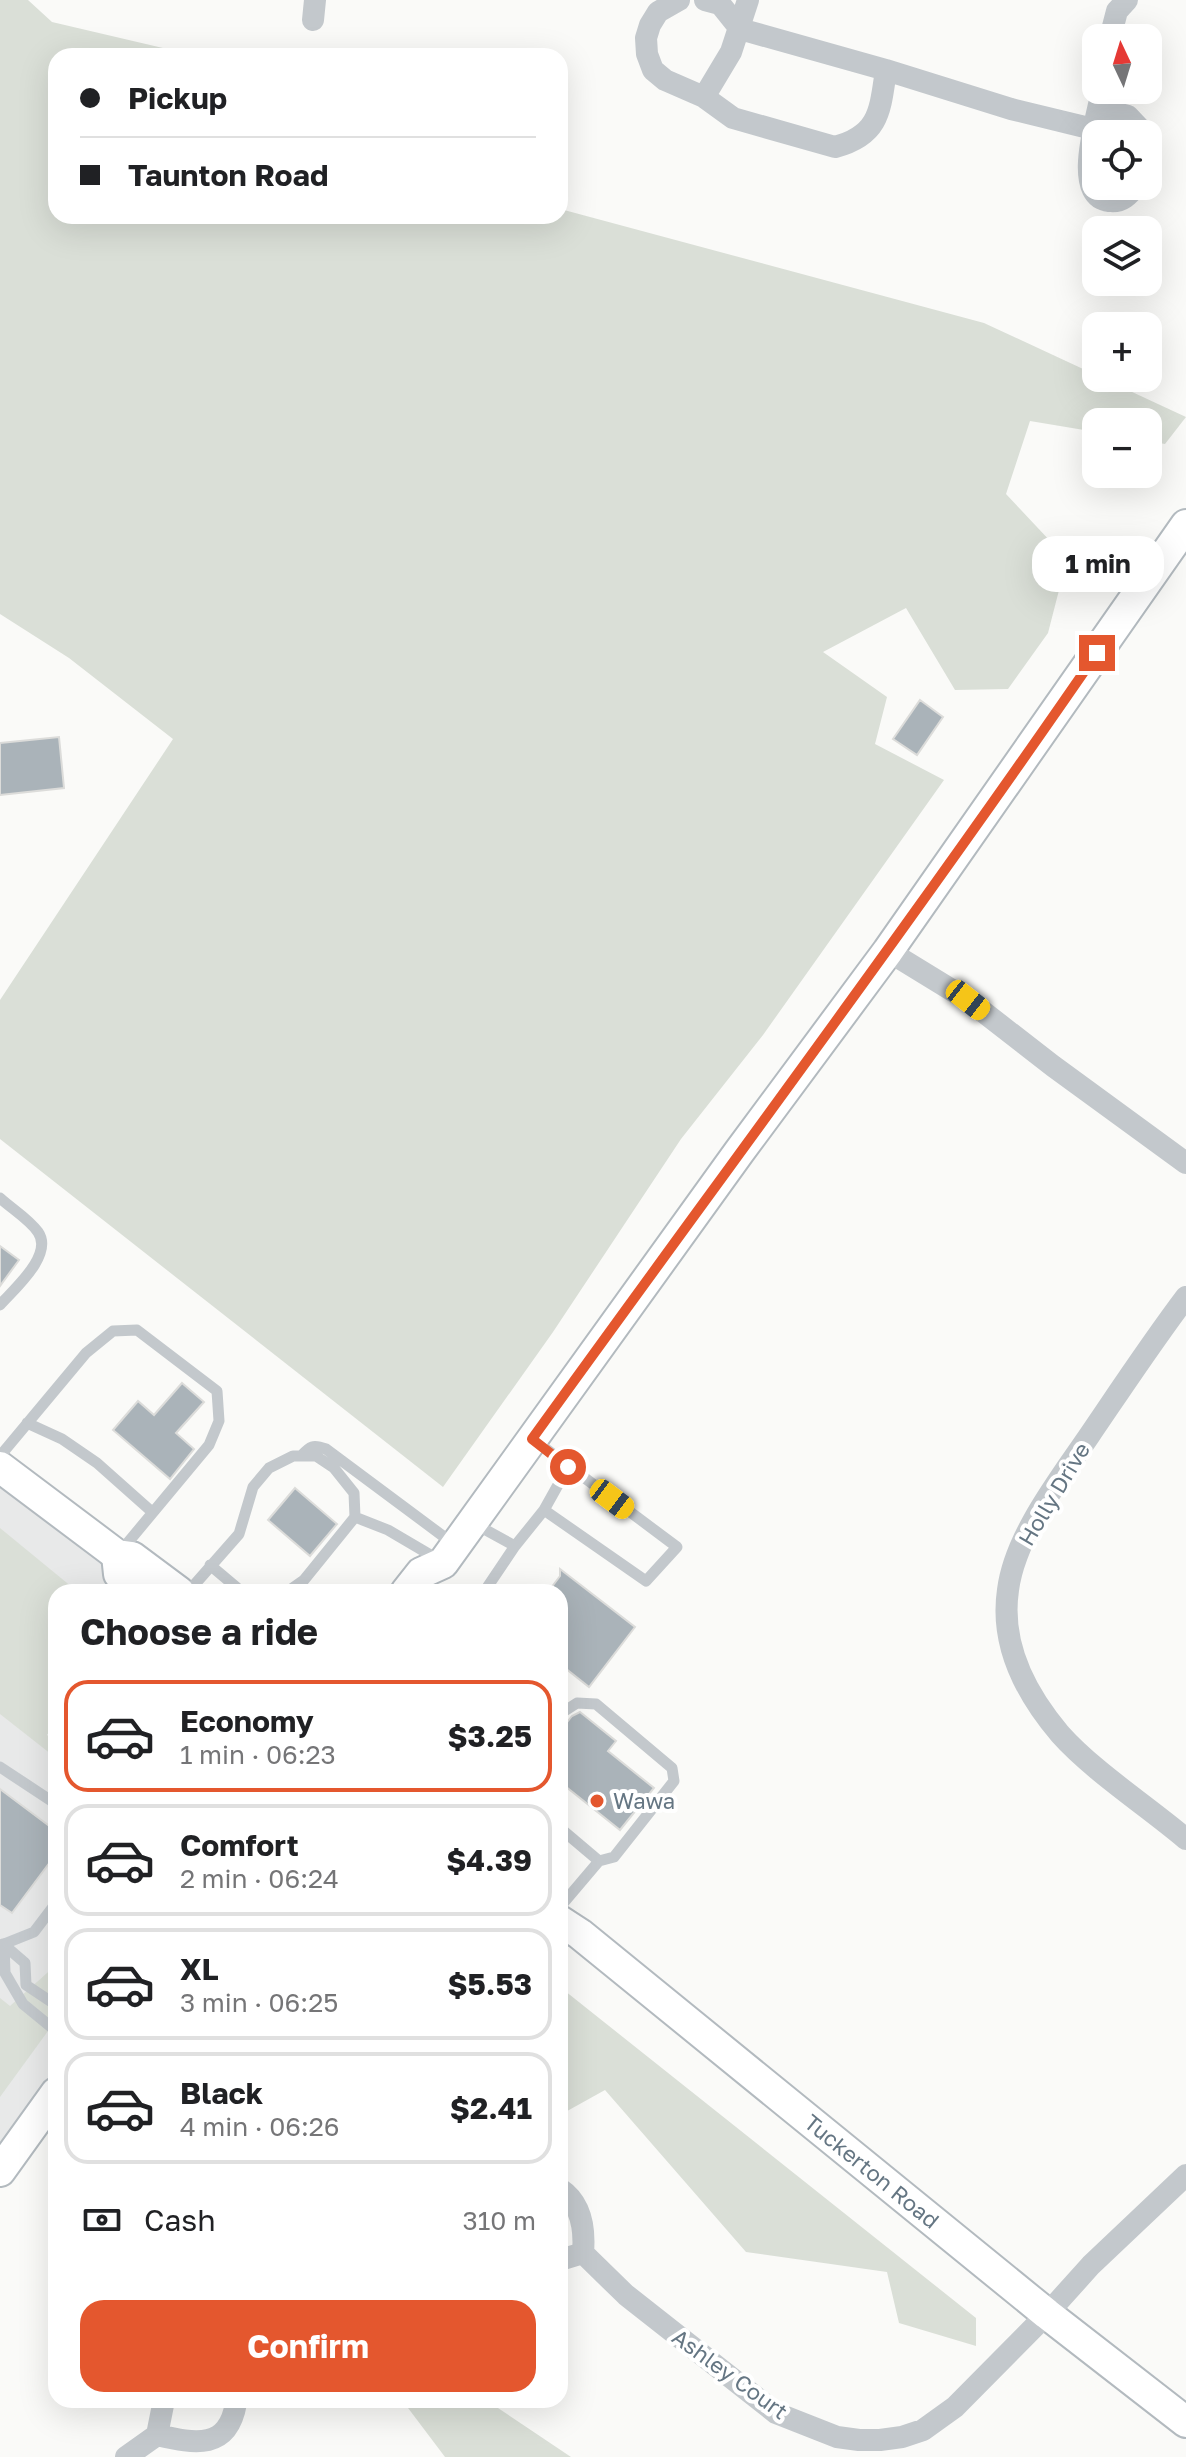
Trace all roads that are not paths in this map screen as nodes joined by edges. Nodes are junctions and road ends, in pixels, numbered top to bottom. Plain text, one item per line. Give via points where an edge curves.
1 (679, 0) edge
2 (705, 0) edge
3 (748, 0) edge
4 (1127, 0) edge
5 (1114, 24) edge
6 (740, 29) junction
7 (886, 70) junction
8 (704, 97) junction
9 (1098, 109) edge
10 (1132, 120) edge
11 (1186, 525) edge
12 (888, 951) junction
13 (1186, 1163) edge
14 (0, 1198) edge
15 (1186, 1297) edge
16 (0, 1305) edge
17 (27, 1423) junction
18 (532, 1439) junction
19 (0, 1456) edge
20 (301, 1456) junction
21 (0, 1467) edge
22 (568, 1467) junction
23 (544, 1510) junction
24 (151, 1511) junction
25 (355, 1517) junction
26 (515, 1546) junction
27 (117, 1555) junction
28 (452, 1556) edge
29 (210, 1565) junction
30 (130, 1584) edge
31 (168, 1584) edge
32 (195, 1584) edge
33 (233, 1584) edge
34 (298, 1584) edge
35 (412, 1584) edge
36 (489, 1584) edge
37 (568, 1709) edge
38 (0, 1767) edge
39 (48, 1799) edge
40 (568, 1835) edge
41 (1186, 1839) edge
42 (599, 1861) junction
43 (568, 1898) edge
44 (48, 1914) edge
45 (568, 1926) edge
46 (2, 1943) edge
47 (48, 2000) edge
48 (48, 2024) edge
49 (48, 2104) edge
50 (0, 2171) edge
51 (1186, 2175) edge
52 (568, 2197) edge
53 (583, 2253) junction
54 (568, 2258) edge
55 (1047, 2314) junction
56 (162, 2408) edge
57 (235, 2408) edge
58 (1186, 2422) edge
59 (157, 2435) junction
60 (126, 2457) edge

1 - 8 street via 658,12 650,25 647,54 653,70 665,80
2 - 6 street via 720,4
3 - 6 street
4 - 5 street
6 - 7 street
6 - 8 street
7 - 8 street via 877,120 852,142 835,147 733,118
7 - 9 street via 1011,109
9 - 10 street
11 - 12 street
12 - 13 street via 968,1000
12 - 18 street
14 - 16 lane via 37,1231 42,1247 36,1264
15 - 41 street, Holly Drive via 1045,1503 1019,1549 1007,1594 1018,1672 1045,1714 1079,1753
17 - 19 lane
17 - 24 lane via 97,1463
17 - 24 lane via 86,1353 113,1331 137,1330 217,1391 219,1421 209,1445
18 - 22 lane
18 - 28 street
20 - 25 lane via 316,1456 334,1468 354,1493
20 - 28 lane via 310,1446 326,1449
20 - 29 lane via 269,1468 261,1477 239,1534
21 - 27 street
22 - 23 lane
22 - 23 lane via 677,1547 646,1581
23 - 26 lane
24 - 27 lane
25 - 28 lane
25 - 34 lane
26 - 28 lane
26 - 36 lane
27 - 30 street via 119,1574
27 - 31 street via 132,1557
28 - 35 street
29 - 32 lane
29 - 33 lane
37 - 42 lane via 577,1703 596,1704 672,1768 674,1781 614,1857
38 - 39 lane
40 - 42 lane
42 - 43 lane
44 - 46 lane via 34,1932
45 - 55 street, Tuckerton Road
46 - 47 lane via 25,1963 26,1985
46 - 48 lane via 5,1973 23,2004
49 - 50 street
51 - 55 street, Ashley Court
52 - 53 street via 577,2206
53 - 54 street
53 - 55 street, Ashley Court via 626,2295 776,2413 859,2440 923,2430 955,2407
55 - 58 street, Tuckerton Road
56 - 59 street
57 - 59 street via 225,2432 213,2439
59 - 60 street

